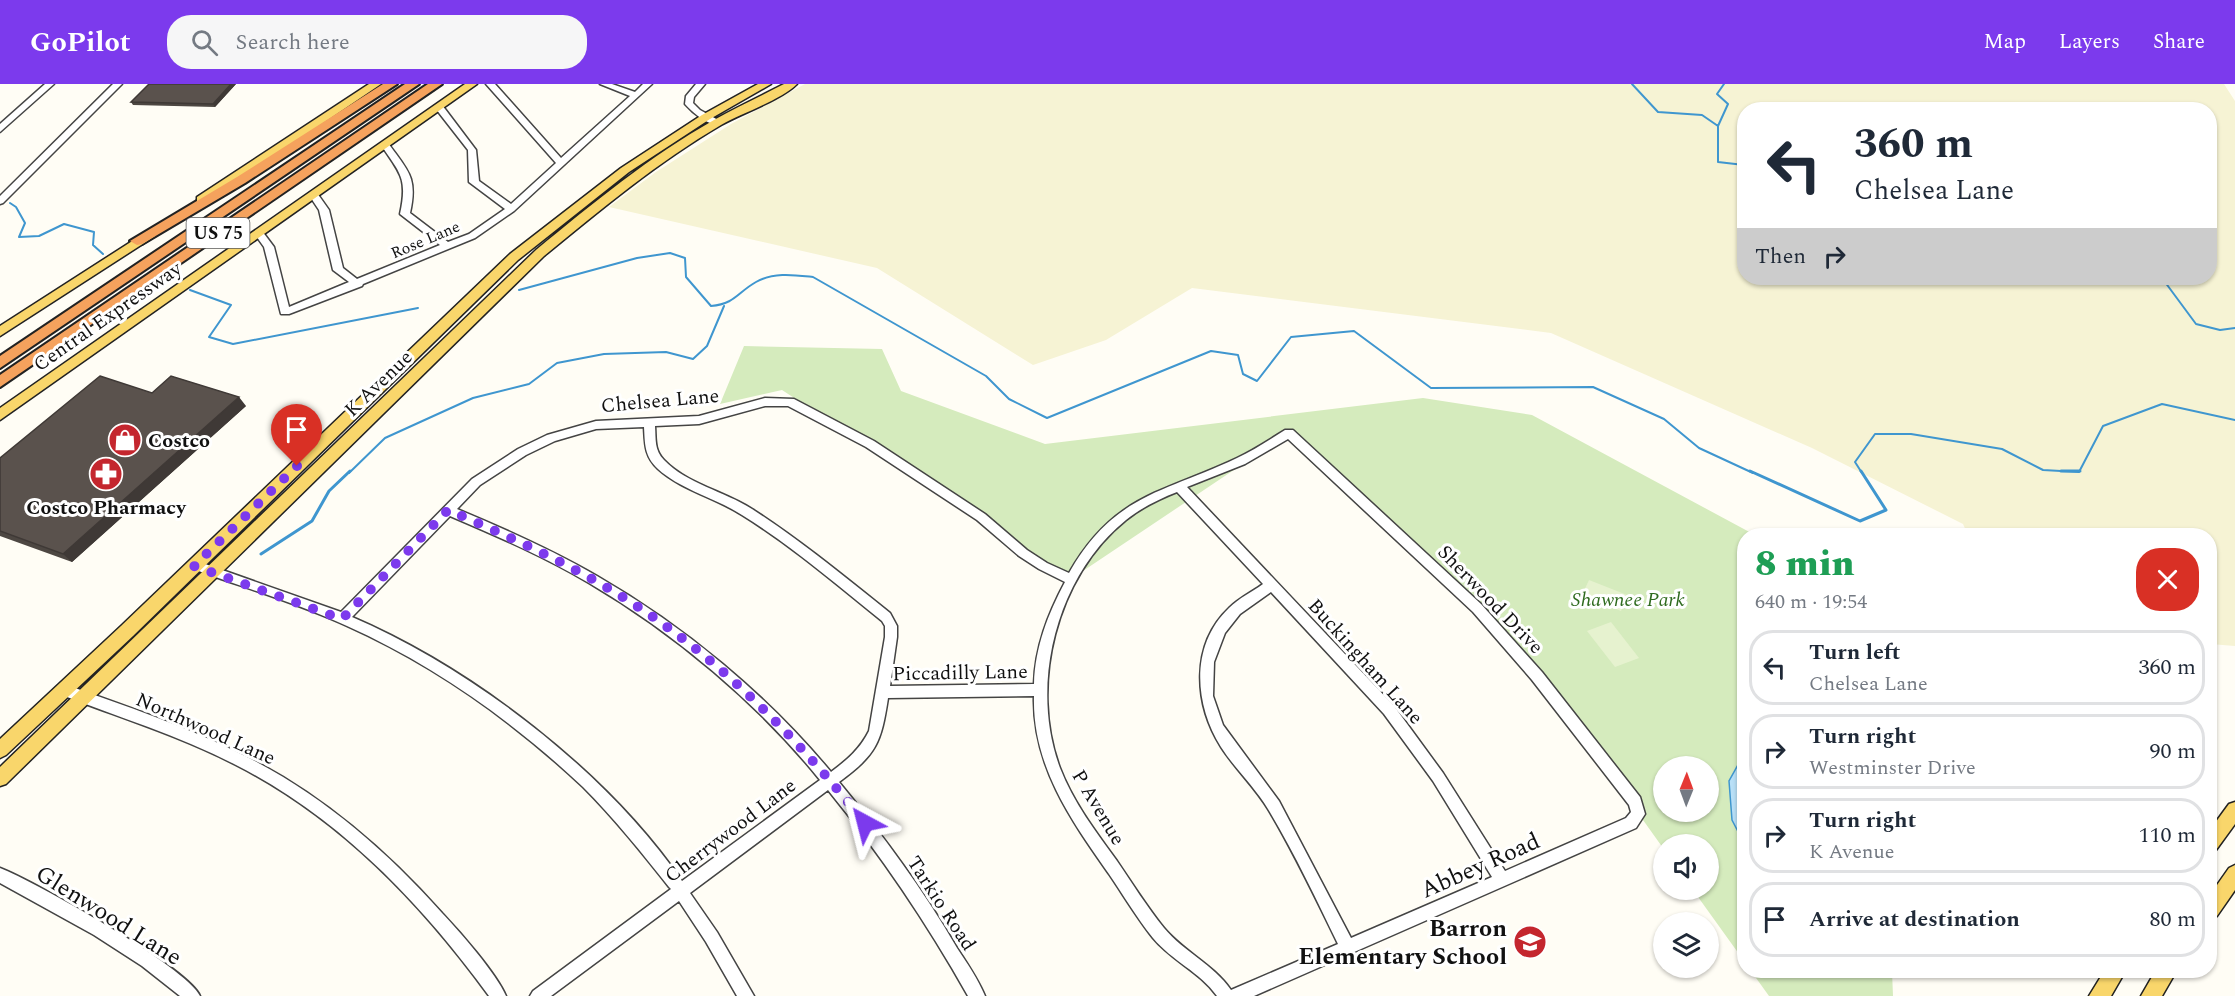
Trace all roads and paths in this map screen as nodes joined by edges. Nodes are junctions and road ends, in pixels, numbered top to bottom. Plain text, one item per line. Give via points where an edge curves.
1 (50, 84) edge
2 (118, 84) edge
3 (376, 84) edge
4 (391, 84) edge
5 (413, 84) edge
6 (436, 84) edge
7 (472, 84) edge
8 (490, 84) edge
9 (604, 84) edge
10 (648, 84) edge
11 (701, 84) edge
12 (766, 84) edge
13 (792, 84) edge
14 (636, 95) junction
15 (439, 107) junction
16 (711, 120) junction
17 (0, 129) edge
18 (385, 145) junction
19 (560, 162) junction
20 (314, 195) junction
21 (0, 201) edge
22 (511, 209) junction
23 (259, 233) junction
24 (137, 242) junction
25 (447, 246) junction
26 (358, 284) junction
27 (438, 329) junction
28 (0, 332) edge
29 (458, 335) junction
30 (0, 363) edge
31 (0, 382) edge
32 (0, 415) edge
33 (649, 423) junction
34 (1289, 433) joint
35 (1179, 486) junction
36 (448, 510) junction
37 (194, 566) junction
38 (213, 572) junction
39 (1071, 579) junction
40 (1272, 585) junction
41 (342, 619) junction
42 (64, 690) junction
43 (1040, 690) junction
44 (881, 692) junction
45 (83, 697) junction
46 (0, 750) edge
47 (0, 778) edge
48 (830, 780) junction
49 (2235, 810) edge
50 (1638, 814) joint
51 (2217, 834) edge
52 (2235, 874) edge
53 (0, 875) edge
54 (1502, 880) junction
55 (681, 891) junction
56 (2217, 900) edge
57 (1348, 947) junction
58 (2111, 978) edge
59 (2163, 978) edge
60 (192, 996) edge
61 (498, 996) edge
62 (538, 996) edge
63 (746, 996) edge
64 (977, 996) edge
65 (1227, 996) edge
66 (1236, 996) edge
67 (2099, 996) edge
68 (2151, 996) edge

1 - 17 street
2 - 21 street
3 - 24 main road
4 - 24 highway
5 - 30 highway, Central Expressway / US 75
6 - 31 highway, Central Expressway / US 75
7 - 15 main road, Central Expressway
8 - 19 street
9 - 14 street
10 - 14 street, Rose Lane
11 - 16 street via 690,96 689,104
12 - 16 main road, K Avenue
13 - 16 main road, K Avenue
14 - 19 street, Rose Lane
15 - 18 main road, Central Expressway
15 - 22 street via 472,150 474,182
16 - 27 main road, K Avenue via 625,170 557,221
16 - 29 main road, K Avenue via 567,230
18 - 20 main road, Central Expressway
18 - 25 street via 409,179 405,214
19 - 22 street, Rose Lane
20 - 23 main road, Central Expressway
20 - 26 street via 324,210 338,270
22 - 25 street, Rose Lane via 472,236
23 - 26 street, Rose Lane via 269,247 285,312
23 - 32 main road, Central Expressway
24 - 28 main road
25 - 26 street, Rose Lane
27 - 29 main road
27 - 37 main road, K Avenue
29 - 38 main road, K Avenue
33 - 36 street, Chelsea Lane via 596,425 551,438 493,468
33 - 39 street, Chelsea Lane via 699,420 765,402 790,402 922,477 981,518 1023,554
33 - 44 street, Cherrywood Lane via 648,441 662,466 743,509 789,539 885,617 891,626 891,637
34 - 35 street, P Avenue via 1236,464
34 - 50 street, Sherwood Drive via 1477,608 1537,676 1635,802
35 - 39 street, P Avenue via 1134,508 1105,532
35 - 40 street, Buckingham Lane
36 - 41 street, Chelsea Lane
36 - 48 street, Tarkio Road via 562,563 658,621 772,717
37 - 38 street
37 - 42 main road, K Avenue
38 - 41 street
38 - 45 main road, K Avenue
39 - 43 street, P Avenue via 1042,657
40 - 54 street, Buckingham Lane via 1389,710 1438,777
40 - 57 street via 1232,613 1219,633 1209,654 1206,695 1226,743 1273,805
41 - 55 street via 435,666 498,706 542,741 643,840
42 - 45 street, Northwood Lane
42 - 46 main road, K Avenue
43 - 44 street, Piccadilly Lane
43 - 65 street, P Avenue via 1048,752 1061,787 1083,826 1154,928 1210,976
44 - 48 street, Cherrywood Lane via 876,731 869,745 855,762
45 - 47 main road, K Avenue
45 - 61 street, Northwood Lane via 161,725 242,761 299,794 359,839 416,891 464,947
48 - 55 street, Cherrywood Lane
48 - 64 street, Tarkio Road via 908,884
49 - 51 main road
50 - 54 street, Abbey Road via 1631,823
52 - 56 main road
53 - 60 street, Glenwood Lane via 106,933 151,962
54 - 57 street, Abbey Road
55 - 62 street, Cherrywood Lane
55 - 63 street via 725,956
57 - 66 street, Abbey Road
58 - 67 main road
59 - 68 main road

